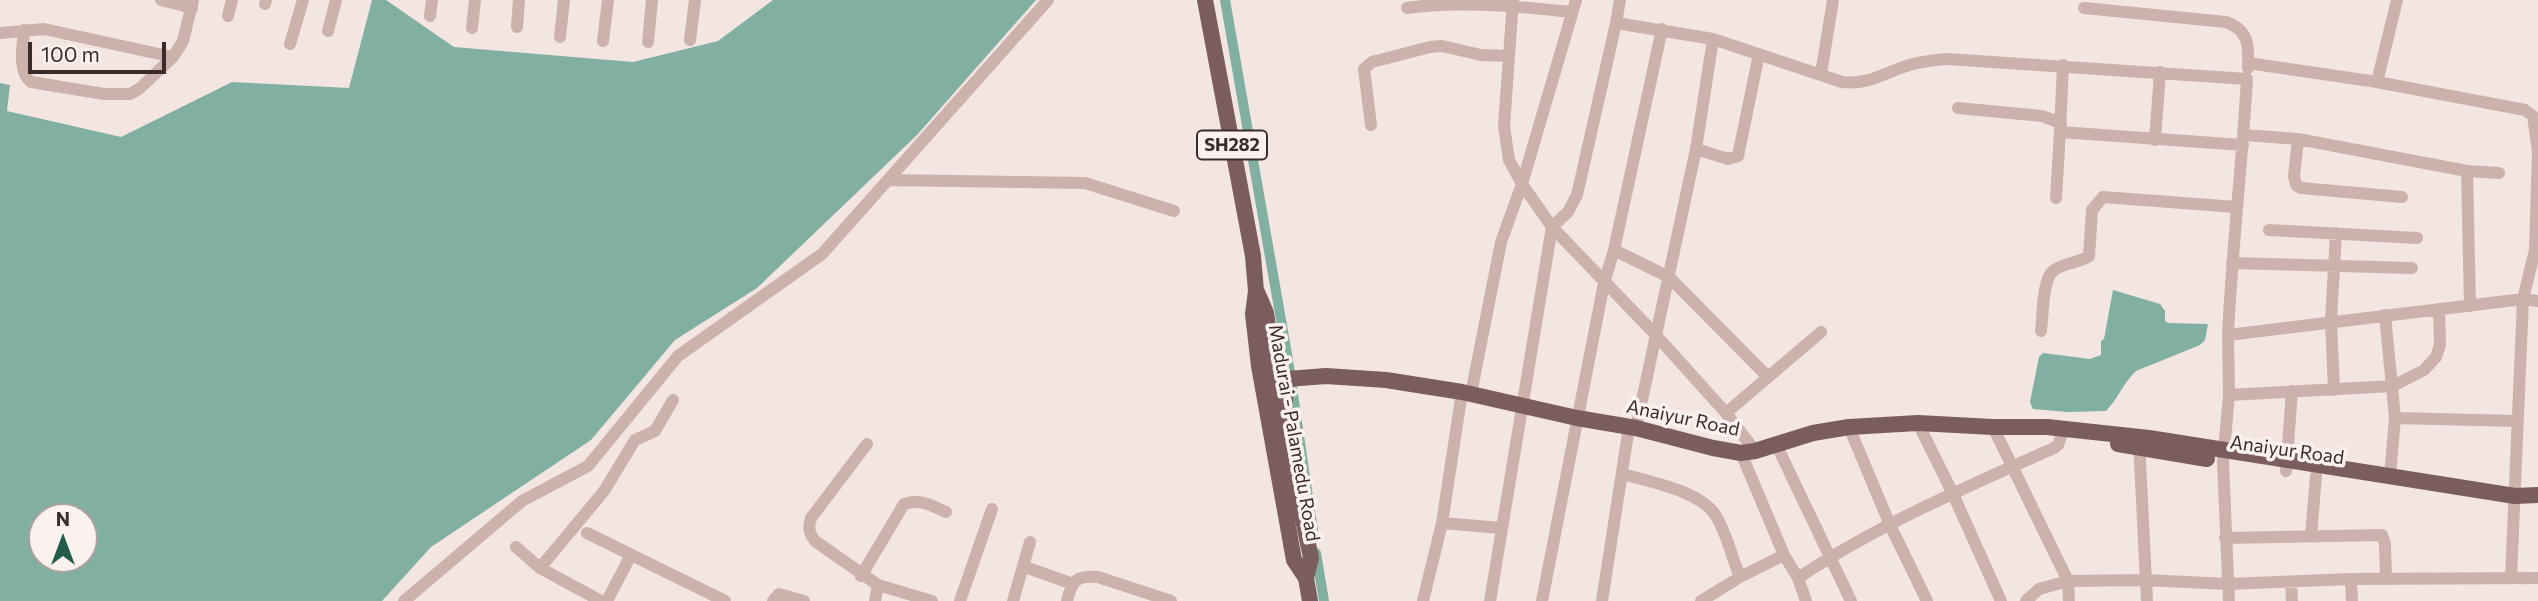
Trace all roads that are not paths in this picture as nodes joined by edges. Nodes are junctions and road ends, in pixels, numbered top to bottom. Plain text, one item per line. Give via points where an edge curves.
1 (160, 0) edge
2 (232, 0) edge
3 (303, 0) edge
4 (335, 0) edge
5 (432, 0) edge
6 (475, 0) edge
7 (519, 0) edge
8 (564, 0) edge
9 (608, 0) edge
10 (652, 0) edge
11 (695, 0) edge
12 (1048, 0) edge
13 (1205, 0) edge
14 (1620, 0) edge
15 (1833, 0) edge
16 (2397, 0) edge
17 (1450, 1) edge
18 (1513, 3) edge
19 (192, 4) edge
20 (1574, 6) edge
21 (1407, 8) dead end
22 (2084, 8) dead end
23 (229, 16) dead end
24 (430, 16) dead end
25 (1616, 23) junction
26 (517, 27) dead end
27 (472, 28) dead end
28 (1662, 29) junction
29 (24, 30) junction
30 (328, 31) dead end
31 (0, 33) edge
32 (560, 37) dead end
33 (1713, 39) junction
34 (691, 40) dead end
35 (603, 41) dead end
36 (648, 42) dead end
37 (289, 44) dead end
38 (1759, 54) junction
39 (1509, 56) junction
40 (173, 57) junction
41 (2248, 63) junction
42 (2063, 65) junction
43 (2160, 72) junction
44 (1821, 74) junction
45 (2247, 79) junction
46 (2377, 82) junction
47 (1958, 108) dead end
48 (1371, 125) dead end
49 (2061, 127) junction
50 (2298, 139) junction
51 (2155, 140) junction
52 (2243, 140) junction
53 (1696, 149) junction
54 (2538, 152) edge
55 (2467, 171) junction
56 (2499, 173) dead end
57 (888, 180) junction
58 (1522, 184) junction
59 (2402, 197) dead end
60 (2056, 198) dead end
61 (2236, 207) junction
62 (1174, 211) dead end
63 (1552, 227) junction
64 (2269, 230) dead end
65 (2336, 233) junction
66 (2417, 238) dead end
67 (1614, 250) junction
68 (2537, 250) edge
69 (2231, 264) junction
70 (2334, 267) junction
71 (2412, 268) dead end
72 (1669, 277) junction
73 (1604, 283) junction
74 (1256, 291) junction
75 (2523, 299) junction
76 (2538, 300) edge
77 (2470, 306) junction
78 (2439, 309) junction
79 (2385, 315) junction
80 (2331, 321) junction
81 (2041, 331) dead end
82 (1821, 332) dead end
83 (1655, 334) junction
84 (2228, 335) junction
85 (1259, 366) junction
86 (1287, 373) junction
87 (1768, 377) junction
88 (1263, 386) junction
89 (2393, 386) junction
90 (2334, 390) junction
91 (2292, 391) junction
92 (1466, 393) junction
93 (2229, 394) junction
94 (673, 400) dead end
95 (1521, 404) junction
96 (1726, 412) junction
97 (1577, 418) junction
98 (2395, 418) junction
99 (2517, 421) junction
100 (1918, 423) junction
101 (1849, 426) junction
102 (1632, 427) junction
103 (1993, 428) junction
104 (2031, 429) junction
105 (2062, 433) junction
106 (2139, 442) junction
107 (867, 444) dead end
108 (1776, 444) junction
109 (1748, 452) junction
110 (2223, 456) junction
111 (1284, 463) junction
112 (2013, 466) junction
113 (2287, 466) junction
114 (1623, 474) junction
115 (2316, 476) junction
116 (2390, 476) junction
117 (1952, 492) junction
118 (2538, 495) edge
119 (2515, 501) junction
120 (2538, 506) edge
121 (992, 509) dead end
122 (946, 512) dead end
123 (1442, 523) junction
124 (1890, 525) junction
125 (1501, 528) junction
126 (587, 533) dead end
127 (2311, 536) junction
128 (2225, 538) junction
129 (1030, 542) dead end
130 (516, 547) dead end
131 (631, 555) junction
132 (1784, 555) junction
133 (1830, 557) junction
134 (1024, 567) junction
135 (540, 568) junction
136 (861, 576) junction
137 (1740, 577) junction
138 (1798, 578) junction
139 (2511, 578) junction
140 (2538, 578) edge
141 (2351, 579) junction
142 (2386, 579) junction
143 (2145, 580) junction
144 (2068, 581) junction
145 (2291, 582) junction
146 (1073, 584) junction
147 (2228, 584) junction
148 (877, 586) junction
149 (404, 601) edge
150 (604, 601) edge
151 (725, 601) edge
152 (773, 601) edge
153 (804, 601) edge
154 (875, 601) edge
155 (932, 601) edge
156 (961, 601) edge
157 (1013, 601) edge
158 (1067, 601) edge
159 (1171, 601) edge
160 (1310, 601) edge
161 (1423, 601) edge
162 (1490, 601) edge
163 (1542, 601) edge
164 (1602, 601) edge
165 (1701, 601) edge
166 (1806, 601) edge
167 (1851, 601) edge
168 (1927, 601) edge
169 (2001, 601) edge
170 (2026, 601) edge
171 (2069, 601) edge
172 (2147, 601) edge
173 (2229, 601) edge
174 (2292, 601) edge
175 (2352, 601) edge

1 - 19 street
2 - 23 street
3 - 37 street
4 - 30 street
5 - 24 street
6 - 27 street
7 - 26 street
8 - 32 street
9 - 35 street
10 - 36 street
11 - 34 street
12 - 57 street
13 - 74 main road, Madurai - Palamedu Road / SH282
14 - 25 street
15 - 44 street
16 - 46 street
17 - 18 street
17 - 21 street
18 - 20 street
18 - 39 street
19 - 40 street via 183,41
20 - 58 street
22 - 41 street via 2238,26 2245,36
25 - 28 street
25 - 63 street via 1577,195
28 - 33 street
28 - 67 street
29 - 31 street
29 - 40 street via 44,29
29 - 40 street via 23,72 40,85 130,94
33 - 38 street
33 - 53 street
38 - 44 street
38 - 53 street via 1738,156 1728,159
39 - 48 street via 1442,46 1372,62 1364,69
39 - 58 street via 1506,146
41 - 45 street
41 - 46 street
42 - 43 street
42 - 44 street via 1947,59 1915,64 1867,82 1842,82
42 - 49 street
43 - 45 street
43 - 51 street
45 - 52 street
46 - 54 street via 2530,112
47 - 49 street via 2042,116
49 - 51 street
49 - 60 street
50 - 52 street
50 - 55 street
50 - 59 street via 2294,176 2301,188
51 - 52 street
52 - 61 street
53 - 72 street
54 - 68 street
55 - 56 street
55 - 77 street
57 - 62 street via 1085,183
57 - 149 street via 822,254 678,356 588,466 522,501
58 - 63 street
58 - 92 street via 1501,242
61 - 69 street
61 - 81 street via 2103,197 2092,210 2090,256 2054,270 2047,278
63 - 73 street
63 - 95 street
64 - 65 street
65 - 66 street
65 - 70 street
67 - 72 street
67 - 73 street
68 - 75 street
69 - 70 street
69 - 84 street
70 - 71 street
70 - 80 street
72 - 83 street
72 - 87 street
73 - 83 street
73 - 97 street
74 - 85 main road, Madurai - Palamedu Road / SH282 via 1253,314
74 - 86 main road, Madurai - Palamedu Road / SH282
75 - 76 street
75 - 77 street
75 - 99 street
77 - 78 street
78 - 79 street
78 - 89 street via 2436,357 2424,370
79 - 80 street
79 - 89 street
80 - 84 street
80 - 90 street
82 - 87 street
83 - 96 street
83 - 102 street
84 - 93 street
85 - 86 main road, Anaiyur Road
85 - 88 main road, Madurai - Palamedu Road / SH282
86 - 88 main road
86 - 92 main road, Anaiyur Road via 1386,380
86 - 111 main road, Madurai - Palamedu Road / SH282
87 - 96 street
88 - 111 main road, Madurai - Palamedu Road / SH282
89 - 90 street
89 - 98 street
90 - 91 street
91 - 93 street
91 - 113 street
92 - 95 main road, Anaiyur Road
92 - 123 street
93 - 110 street
94 - 135 street via 654,431 635,440 604,491
95 - 97 main road, Anaiyur Road
95 - 125 street
96 - 109 street
97 - 102 main road, Anaiyur Road
97 - 163 street
98 - 99 street
98 - 116 street
99 - 119 street
100 - 101 main road, Anaiyur Road
100 - 103 main road, Anaiyur Road
100 - 117 street
101 - 108 main road, Anaiyur Road
101 - 124 street
102 - 109 main road, Anaiyur Road
102 - 114 street
103 - 104 main road, Anaiyur Road
103 - 112 street
104 - 105 main road, Anaiyur Road
104 - 106 main road, Anaiyur Road via 2092,430
105 - 106 main road, Anaiyur Road
105 - 112 street via 2054,448
106 - 110 main road, Anaiyur Road
106 - 143 street
107 - 136 street via 808,527 815,541
108 - 109 main road, Anaiyur Road
108 - 133 street
109 - 132 street
110 - 113 main road, Anaiyur Road
110 - 128 street
111 - 160 main road, Madurai - Palamedu Road / SH282 via 1311,558 1306,578
112 - 117 street
112 - 144 street
113 - 115 main road, Anaiyur Road
113 - 116 main road, Anaiyur Road
114 - 137 street via 1704,502 1716,516
114 - 164 street
115 - 119 main road, Anaiyur Road
115 - 127 street
116 - 119 main road, Anaiyur Road
117 - 124 street
117 - 169 street
118 - 119 main road, Anaiyur Road
119 - 120 main road, Anaiyur Road
119 - 139 street
121 - 156 street
122 - 136 street via 925,502 904,504
123 - 125 street
123 - 161 street
124 - 133 street
124 - 168 street
125 - 162 street
126 - 131 street
127 - 128 street
127 - 142 street via 2382,535
128 - 147 street
129 - 134 street
130 - 135 street
131 - 150 street
131 - 151 street
132 - 137 street
132 - 138 street
133 - 138 street
133 - 167 street
134 - 146 street
134 - 157 street
135 - 150 street
136 - 148 street
137 - 165 street
138 - 166 street
139 - 140 street
139 - 142 street
141 - 142 street
141 - 145 street
141 - 175 street
143 - 144 street
143 - 147 street
143 - 172 street
144 - 170 street via 2039,589
144 - 171 street
145 - 147 street
145 - 174 street
146 - 158 street
146 - 159 street via 1079,578 1098,577
147 - 173 street
148 - 154 street
148 - 155 street
152 - 153 street via 784,594

